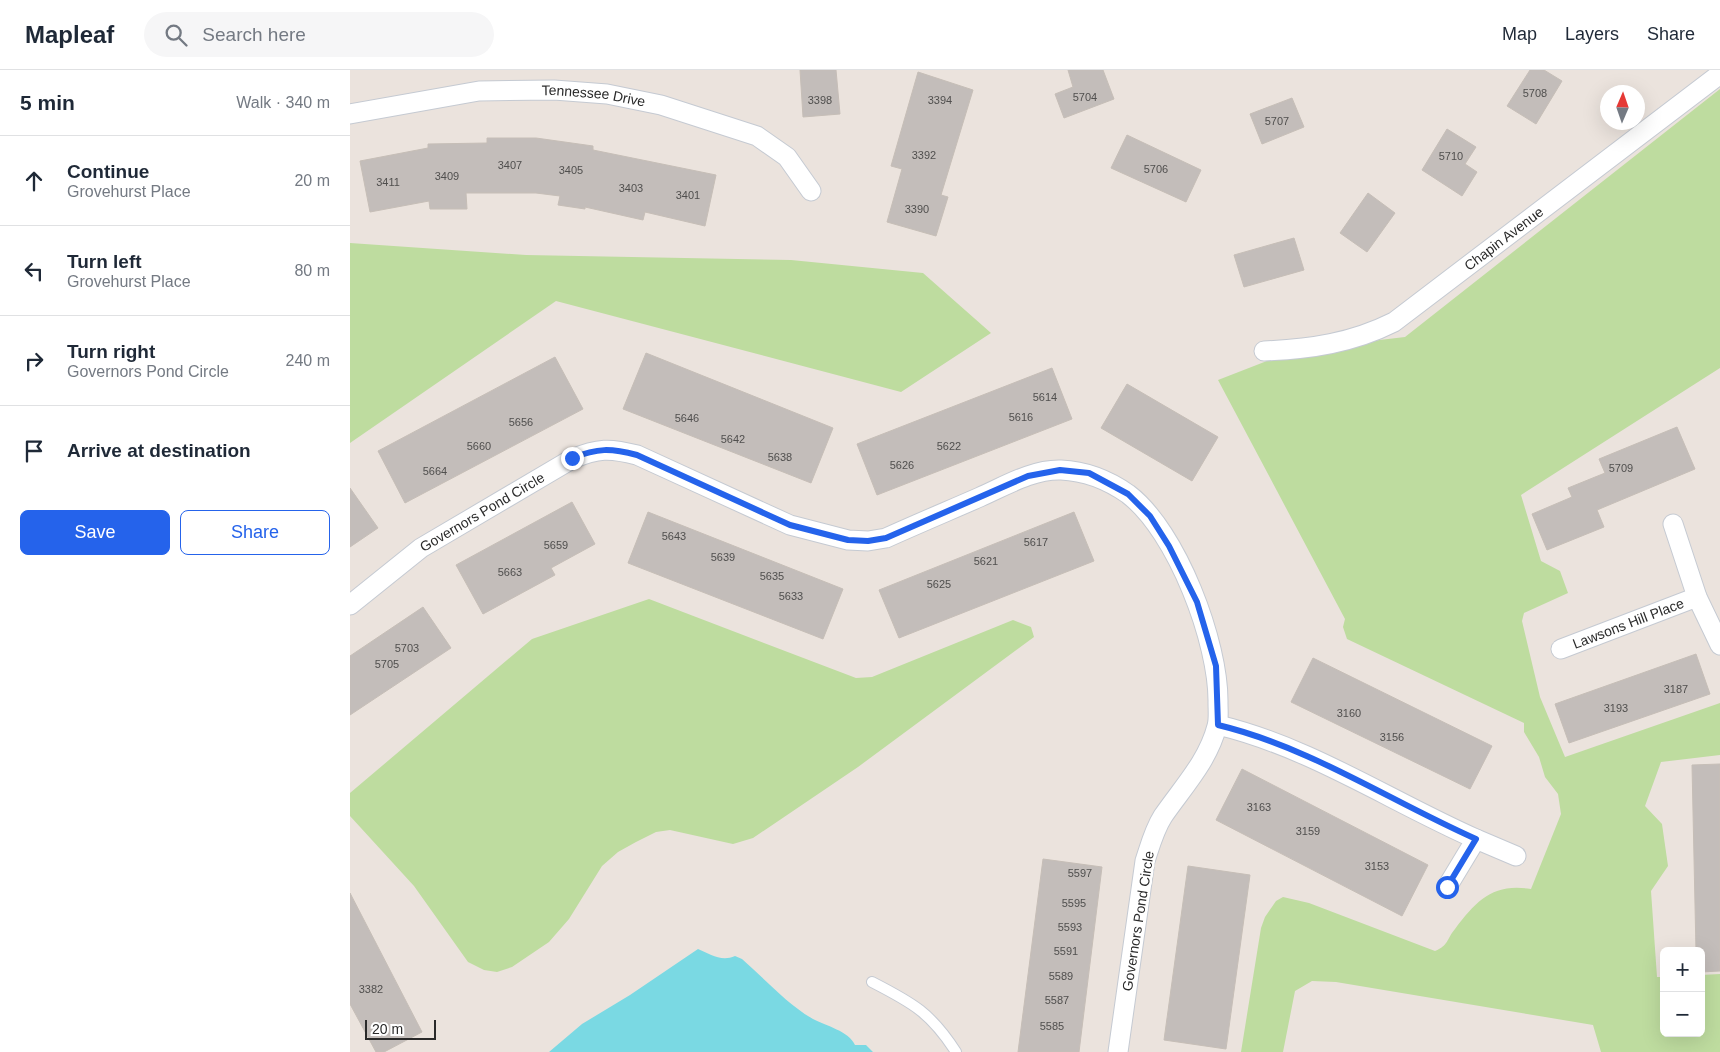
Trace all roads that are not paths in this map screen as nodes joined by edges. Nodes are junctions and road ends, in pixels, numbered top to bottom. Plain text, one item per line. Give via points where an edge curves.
1 (1720, 74) edge
2 (350, 114) edge
3 (811, 191) dead end
4 (1264, 351) dead end
5 (1673, 524) dead end
6 (1697, 597) junction
7 (350, 605) edge
8 (1720, 645) edge
9 (1561, 649) dead end
10 (1218, 725) junction
11 (1476, 839) junction
12 (1516, 856) dead end
13 (1447, 887) dead end
14 (872, 982) dead end
15 (956, 1052) edge
16 (1118, 1052) edge

1 - 4 street, Chapin Avenue via 1394,322 1371,334 1334,345
2 - 3 street, Tennessee Drive via 479,91 554,90 607,94 662,105 757,136 787,156
5 - 6 street
6 - 8 street
6 - 9 street, Lawsons Hill Place
7 - 10 street, Governors Pond Circle via 421,548 572,458 592,450 614,449 637,455 790,525 848,540 868,541 886,538 1028,476 1060,470 1089,473 1128,494 1150,516 1169,546 1197,602 1216,666
10 - 11 street via 1251,733 1308,756
10 - 16 street, Governors Pond Circle via 1203,760 1152,838 1145,861
11 - 12 street
11 - 13 street
14 - 15 lane via 912,1002 942,1031

